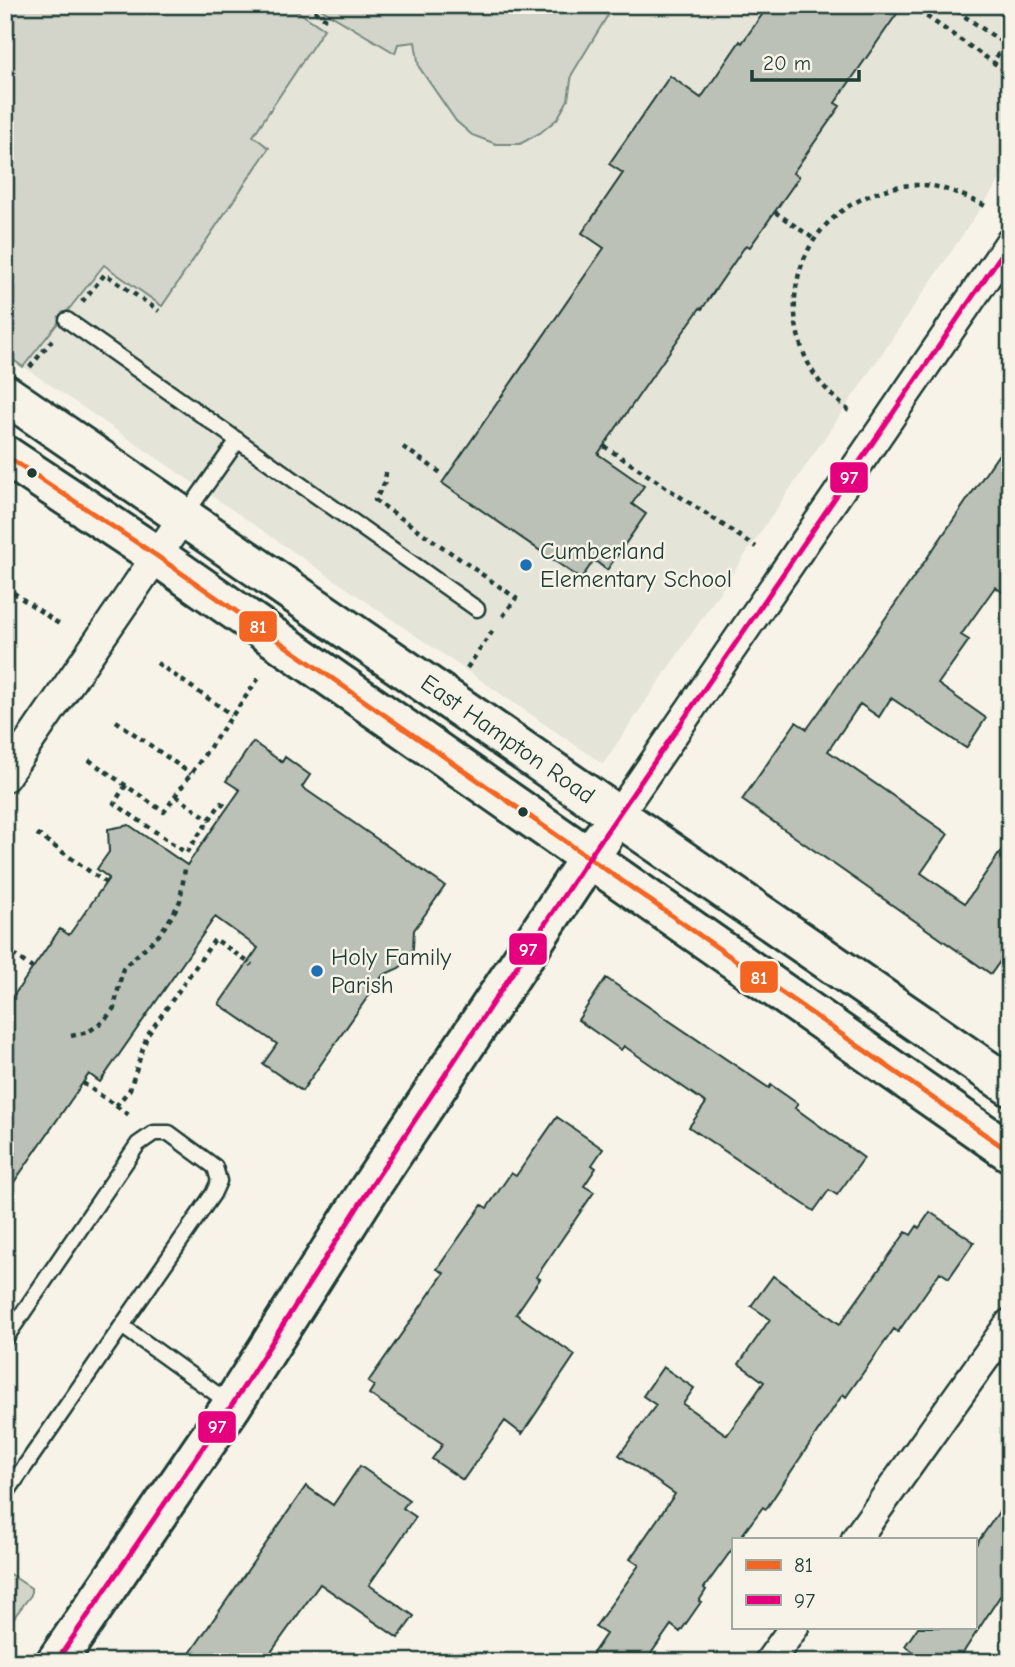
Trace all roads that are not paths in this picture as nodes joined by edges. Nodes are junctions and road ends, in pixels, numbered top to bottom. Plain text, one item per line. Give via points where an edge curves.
1 (1010, 242) edge
2 (67, 320) dead end
3 (5, 394) edge
4 (238, 440) junction
5 (5, 455) edge
6 (184, 516) junction
7 (157, 556) junction
8 (477, 609) dead end
9 (5, 777) edge
10 (618, 815) junction
11 (588, 859) junction
12 (1010, 1086) edge
13 (1010, 1152) edge
14 (1010, 1323) edge
15 (122, 1326) junction
16 (5, 1339) edge
17 (232, 1405) junction
18 (5, 1495) edge
19 (857, 1538) edge
20 (793, 1628) edge
21 (56, 1662) edge
22 (769, 1662) edge

1 - 10 street
2 - 4 lane
3 - 6 main road, East Hampton Road
4 - 6 lane
4 - 8 lane
5 - 7 main road
6 - 7 street
6 - 10 main road, East Hampton Road
7 - 9 street
7 - 11 main road
10 - 11 main road
10 - 12 main road, East Hampton Road
11 - 13 main road
11 - 17 main road
14 - 19 street
15 - 16 lane via 219,1181 215,1167 169,1133 154,1133 138,1144
15 - 17 lane
15 - 18 lane
17 - 21 main road
20 - 22 street

